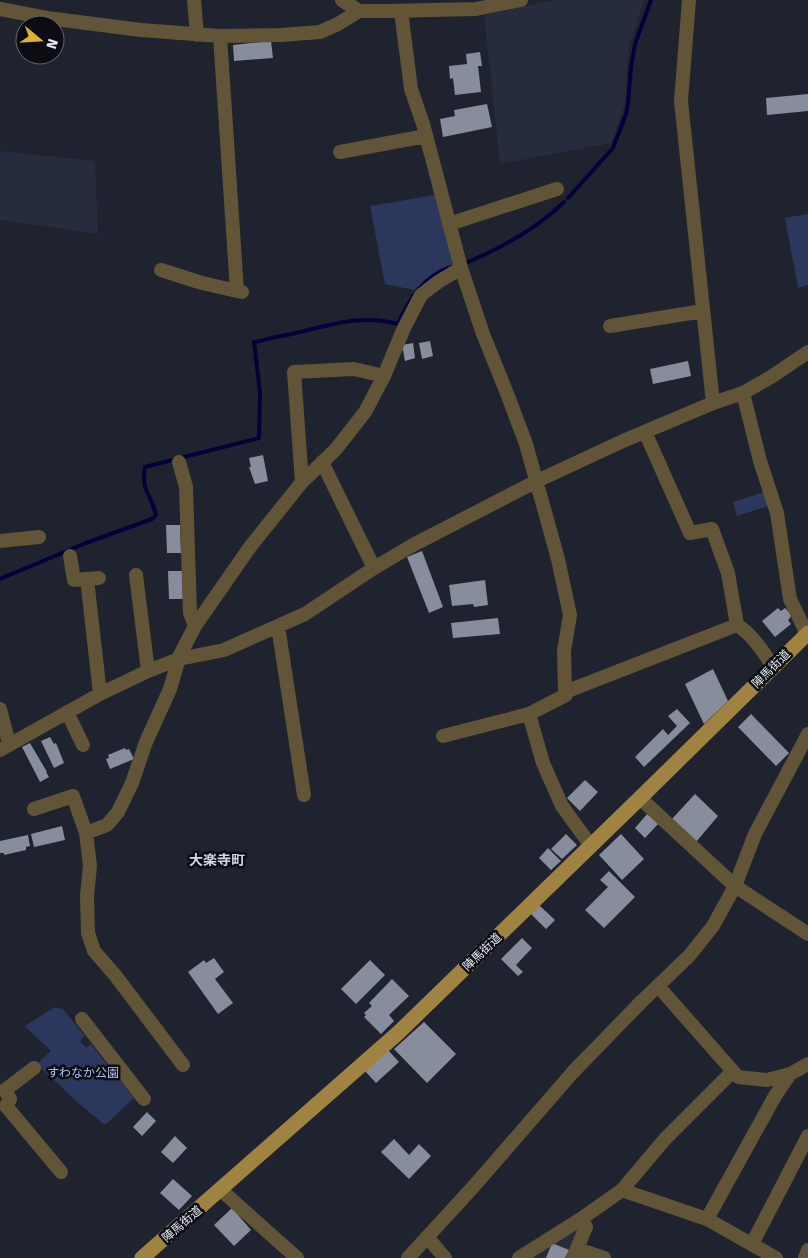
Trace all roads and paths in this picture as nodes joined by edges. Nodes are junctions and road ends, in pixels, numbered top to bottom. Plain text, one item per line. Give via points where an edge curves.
1 (194, 0) edge
2 (342, 0) edge
3 (521, 0) edge
4 (689, 0) edge
5 (419, 5) edge
6 (0, 9) edge
7 (359, 11) junction
8 (401, 11) junction
9 (196, 35) junction
10 (220, 36) junction
11 (426, 136) junction
12 (340, 152) dead end
13 (557, 189) dead end
14 (449, 224) junction
15 (461, 268) junction
16 (161, 270) dead end
17 (703, 311) junction
18 (610, 326) dead end
19 (808, 352) edge
20 (384, 376) junction
21 (743, 393) junction
22 (713, 403) junction
23 (645, 432) junction
24 (179, 462) dead end
25 (322, 462) junction
26 (537, 481) junction
27 (302, 482) junction
28 (39, 537) dead end
29 (0, 541) edge
30 (70, 556) dead end
31 (374, 568) junction
32 (136, 575) dead end
33 (737, 625) junction
34 (195, 626) junction
35 (278, 626) junction
36 (807, 633) edge
37 (179, 659) junction
38 (773, 668) junction
39 (148, 671) junction
40 (565, 692) junction
41 (100, 694) junction
42 (0, 709) edge
43 (67, 712) junction
44 (529, 714) junction
45 (808, 734) edge
46 (443, 736) dead end
47 (84, 745) dead end
48 (4, 747) edge
49 (304, 795) dead end
50 (640, 798) junction
51 (34, 809) dead end
52 (86, 833) junction
53 (591, 846) junction
54 (735, 886) junction
55 (808, 934) edge
56 (658, 986) junction
57 (82, 1019) dead end
58 (808, 1064) edge
59 (183, 1065) dead end
60 (34, 1068) dead end
61 (732, 1072) junction
62 (790, 1074) junction
63 (144, 1099) dead end
64 (808, 1136) edge
65 (61, 1172) dead end
66 (221, 1190) junction
67 (622, 1190) junction
68 (581, 1219) junction
69 (707, 1219) junction
70 (428, 1238) junction
71 (808, 1250) edge
72 (763, 1253) edge
73 (575, 1254) edge
74 (291, 1256) edge
75 (142, 1258) edge
76 (408, 1258) edge
77 (445, 1258) edge
78 (519, 1258) edge
79 (604, 1258) edge
80 (805, 1258) edge

1 - 9 street
2 - 7 street
3 - 5 street via 476,9
4 - 17 street via 681,101
5 - 8 street
6 - 9 street via 47,18
7 - 8 street
7 - 10 street via 320,32
8 - 11 street via 411,89
9 - 10 street
10 - 16 street via 239,291
11 - 12 street
11 - 14 street
13 - 14 street
14 - 15 street
15 - 20 street via 421,295
15 - 26 street
17 - 18 street
17 - 22 street
19 - 21 street
20 - 25 street via 365,412
20 - 27 street via 354,370 294,372
21 - 22 street
21 - 36 street via 777,512 790,598
22 - 23 street
23 - 26 street
23 - 33 street via 690,533 712,529 728,574
24 - 34 street via 186,487 190,613
25 - 27 street
25 - 31 street
26 - 31 street
26 - 40 street via 570,614 564,651
27 - 34 street via 250,547
28 - 29 street
30 - 41 street via 74,580 93,578
31 - 35 street via 305,614
32 - 39 street
33 - 38 street via 756,643
33 - 40 street
34 - 37 street
35 - 37 street via 224,650
35 - 49 street
36 - 38 main road, 陣馬街道
37 - 39 street
37 - 52 street via 170,690 118,812 107,825
38 - 50 main road, 陣馬街道
39 - 41 street
40 - 44 street via 566,695
41 - 43 street
42 - 48 street
43 - 47 street
43 - 48 street
44 - 46 street
44 - 53 street via 543,763 562,806
45 - 54 street via 756,834
50 - 53 main road, 陣馬街道
50 - 54 street
51 - 52 street via 73,796
52 - 59 street via 90,866 88,933 94,951
53 - 66 main road, 陣馬街道 via 398,1033
54 - 55 street
54 - 56 street via 713,926 689,956
56 - 61 street
56 - 70 street via 573,1072
57 - 63 street
58 - 62 street
60 - 65 street via 5,1090 10,1099 6,1106
61 - 62 street via 738,1078 767,1080
61 - 67 street via 666,1139
62 - 69 street
64 - 72 street
66 - 74 street
66 - 75 main road, 陣馬街道
67 - 68 street
67 - 69 street
68 - 73 street via 586,1227
68 - 78 street
69 - 72 street
70 - 76 street
70 - 77 street
71 - 80 street
73 - 79 street

